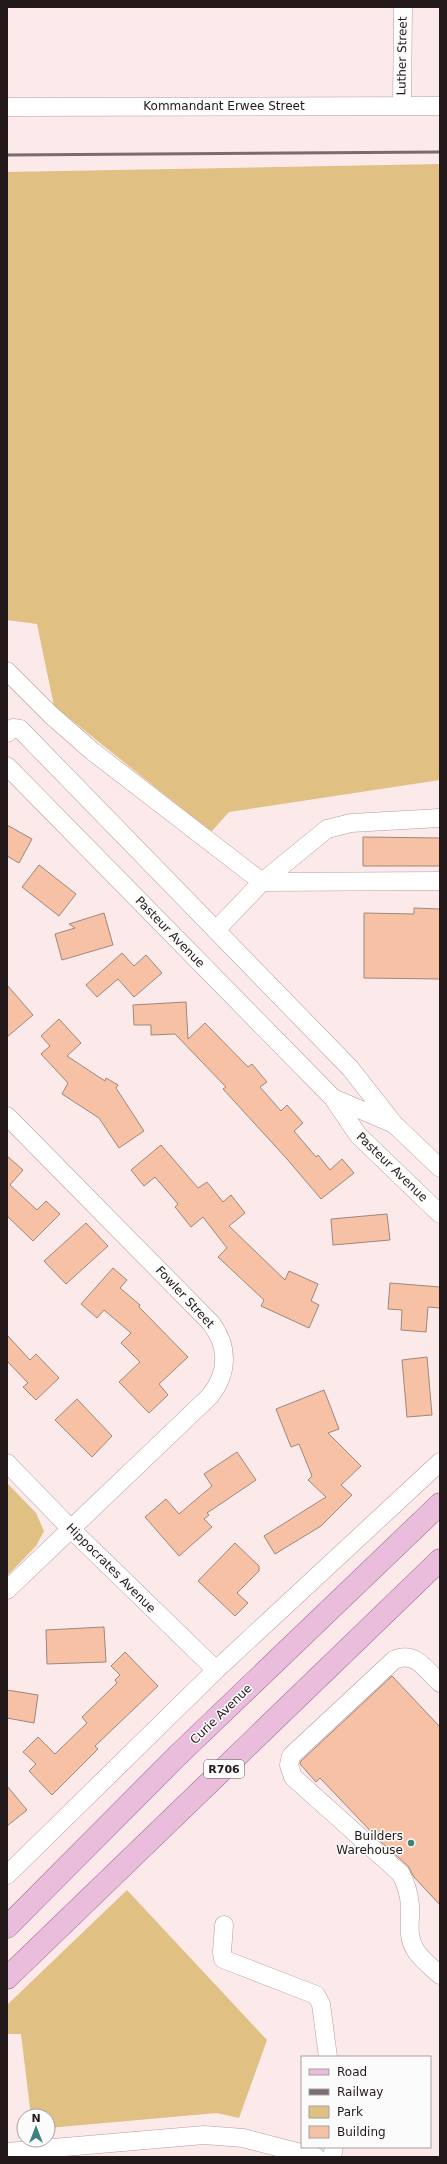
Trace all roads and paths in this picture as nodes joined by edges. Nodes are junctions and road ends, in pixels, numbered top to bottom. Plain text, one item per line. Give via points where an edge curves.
1 (403, 7) edge
2 (402, 105) junction
3 (440, 106) edge
4 (7, 107) edge
5 (7, 671) edge
6 (7, 715) edge
7 (13, 731) edge
8 (7, 766) edge
9 (440, 818) edge
10 (440, 881) edge
11 (262, 882) junction
12 (216, 930) junction
13 (333, 1098) junction
14 (7, 1116) edge
15 (394, 1124) junction
16 (440, 1168) edge
17 (440, 1214) edge
18 (440, 1462) edge
19 (7, 1463) edge
20 (440, 1504) edge
21 (71, 1529) junction
22 (440, 1560) edge
23 (7, 1590) edge
24 (216, 1670) junction
25 (440, 1683) edge
26 (7, 1875) edge
27 (224, 1925) dead end
28 (7, 1927) edge
29 (440, 1975) edge
30 (7, 1978) edge
31 (328, 2056) edge
32 (7, 2152) edge
33 (316, 2157) edge

1 - 2 street, Luther Street
2 - 3 street, Kommandant Erwee Street
2 - 4 street, Kommandant Erwee Street
5 - 11 street via 51,716 92,751
6 - 7 street
7 - 12 street
8 - 13 street, Pasteur Avenue
9 - 11 street via 351,823 327,829
10 - 11 street
11 - 12 street
12 - 15 street via 350,1068
13 - 15 street, Pasteur Avenue
13 - 17 street, Pasteur Avenue via 358,1135
14 - 21 street, Fowler Street via 211,1323 218,1333 225,1354 222,1378 210,1396
15 - 16 street, Pasteur Avenue
18 - 24 street
19 - 21 street, Hippocrates Avenue
20 - 28 main road, Curie Avenue via 176,1757
21 - 23 street, Fowler Street
21 - 24 street, Hippocrates Avenue
22 - 30 main road, R706
24 - 26 street
25 - 29 street via 411,1657 402,1656 394,1660 291,1756 289,1765 293,1777 401,1874 408,1891 411,1941 416,1950
27 - 31 street via 223,1959 316,1995 321,2004
32 - 33 street via 204,2135 243,2138

